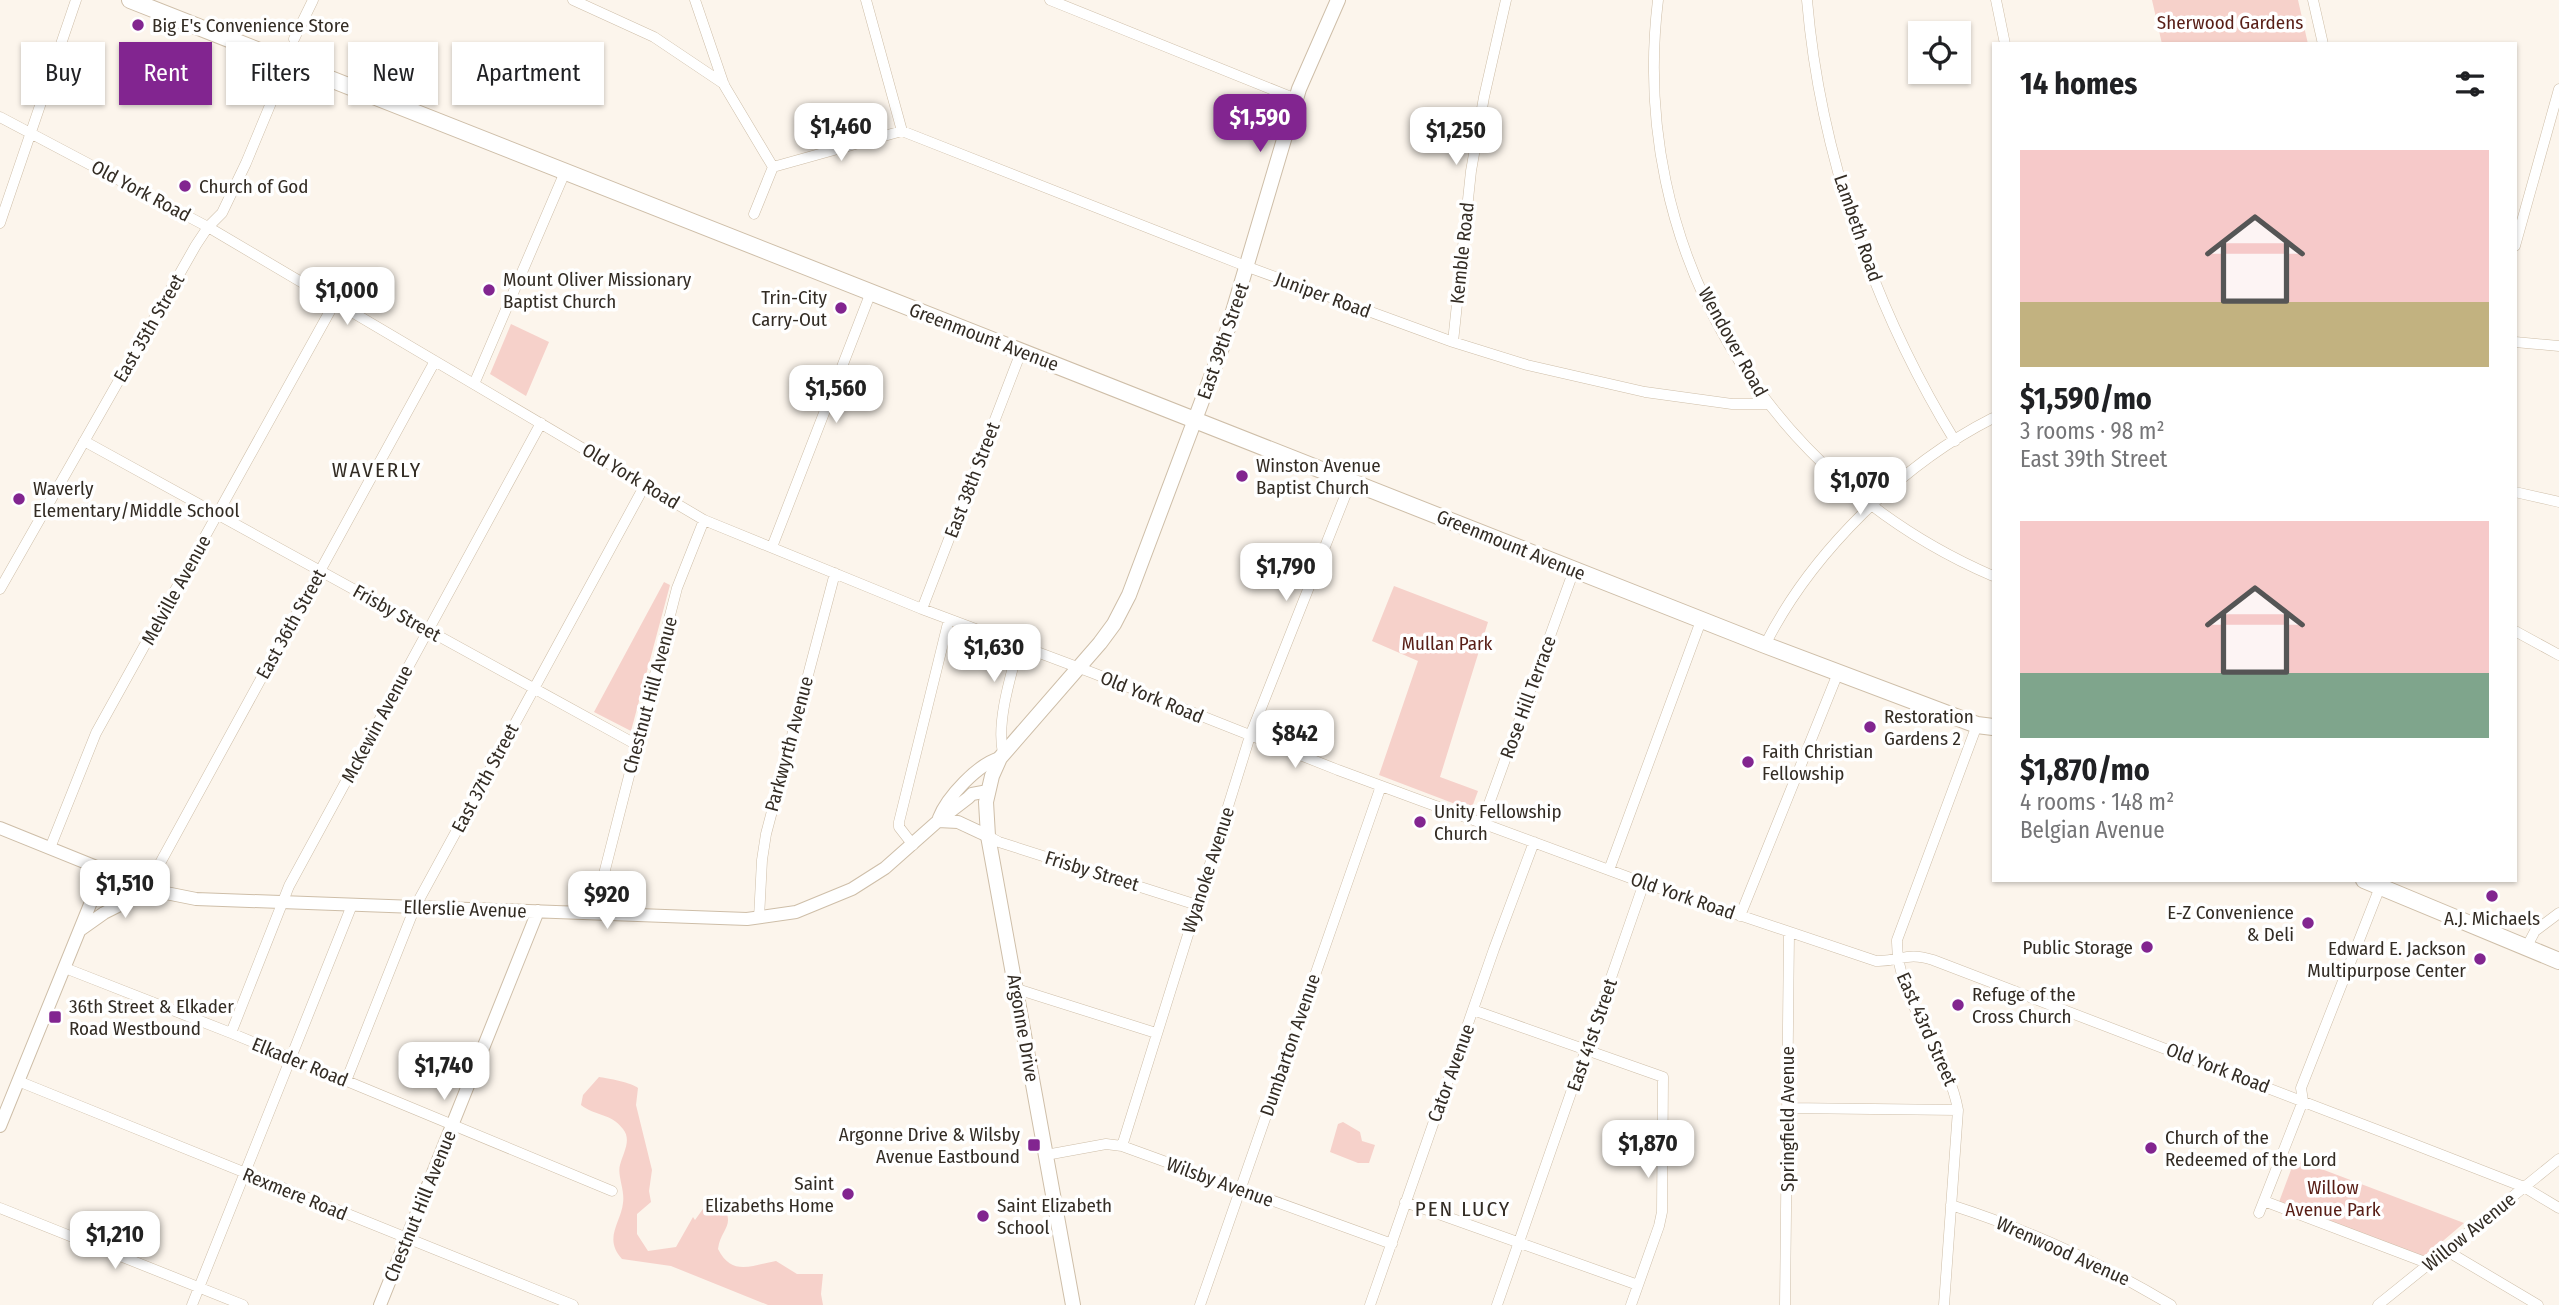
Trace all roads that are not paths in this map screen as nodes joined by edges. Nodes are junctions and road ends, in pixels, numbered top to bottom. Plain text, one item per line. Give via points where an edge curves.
1 (76, 0) edge
2 (130, 0) edge
3 (313, 0) edge
4 (573, 0) edge
5 (695, 0) edge
6 (866, 0) edge
7 (1049, 0) edge
8 (1338, 0) edge
9 (1506, 0) edge
10 (1658, 0) edge
11 (1807, 0) edge
12 (1996, 0) edge
13 (2313, 0) edge
14 (161, 6) edge
15 (294, 39) dead end
16 (243, 42) edge
17 (2005, 42) edge
18 (2323, 42) edge
19 (334, 80) edge
20 (724, 85) junction
21 (2559, 89) edge
22 (1296, 99) junction
23 (270, 105) edge
24 (0, 117) edge
25 (902, 131) junction
26 (31, 133) junction
27 (773, 167) junction
28 (565, 172) junction
29 (754, 214) dead end
30 (0, 223) edge
31 (208, 227) junction
32 (2517, 239) edge
33 (1248, 267) junction
34 (871, 292) junction
35 (335, 302) junction
36 (1453, 342) junction
37 (2517, 342) edge
38 (2559, 346) edge
39 (1021, 352) junction
40 (435, 361) junction
41 (474, 384) junction
42 (1767, 404) junction
43 (1992, 419) edge
44 (1195, 420) junction
45 (541, 423) junction
46 (1955, 441) junction
47 (84, 442) junction
48 (1351, 481) junction
49 (645, 485) junction
50 (2517, 492) edge
51 (2559, 502) edge
52 (1871, 506) junction
53 (217, 516) junction
54 (704, 520) junction
55 (772, 547) junction
56 (1574, 570) junction
57 (320, 571) junction
58 (835, 573) junction
59 (1992, 575) edge
60 (0, 589) edge
61 (922, 609) junction
62 (1702, 618) junction
63 (949, 619) junction
64 (429, 629) junction
65 (2517, 632) edge
66 (1019, 645) junction
67 (1765, 645) junction
68 (2559, 655) edge
69 (1079, 667) junction
70 (1838, 673) junction
71 (533, 689) junction
72 (1985, 726) edge
73 (1250, 736) junction
74 (637, 745) junction
75 (1001, 755) junction
76 (1381, 786) junction
77 (988, 792) junction
78 (937, 821) junction
79 (1482, 823) junction
80 (0, 828) edge
81 (988, 836) junction
82 (1534, 842) junction
83 (913, 845) junction
84 (50, 848) junction
85 (104, 870) junction
86 (1609, 870) junction
87 (2369, 882) edge
88 (1644, 883) junction
89 (147, 887) junction
90 (2380, 887) junction
91 (282, 903) junction
92 (352, 905) junction
93 (1197, 905) junction
94 (415, 907) junction
95 (538, 911) junction
96 (2559, 913) edge
97 (594, 914) junction
98 (1740, 916) junction
99 (759, 918) junction
100 (79, 931) junction
101 (1789, 933) junction
102 (2526, 948) junction
103 (1896, 959) junction
104 (2559, 961) edge
105 (65, 968) junction
106 (1017, 989) junction
107 (1473, 1010) junction
108 (1156, 1032) junction
109 (231, 1033) junction
110 (1587, 1051) junction
111 (291, 1058) junction
112 (346, 1081) junction
113 (18, 1082) junction
114 (2303, 1101) junction
115 (1787, 1108) junction
116 (1958, 1110) junction
117 (453, 1125) junction
118 (0, 1126) edge
119 (1122, 1146) junction
120 (1046, 1155) junction
121 (2559, 1159) edge
122 (245, 1173) junction
123 (2524, 1187) junction
124 (1240, 1189) junction
125 (612, 1191) dead end
126 (2264, 1201) junction
127 (1405, 1202) junction
128 (1951, 1205) junction
129 (0, 1208) edge
130 (2559, 1208) edge
131 (2259, 1213) dead end
132 (407, 1238) junction
133 (1392, 1244) junction
134 (1519, 1245) junction
135 (2447, 1251) junction
136 (2430, 1264) junction
137 (1638, 1285) junction
138 (200, 1287) junction
139 (192, 1305) edge
140 (243, 1305) edge
141 (380, 1305) edge
142 (573, 1305) edge
143 (1073, 1305) edge
144 (1200, 1305) edge
145 (1370, 1305) edge
146 (1497, 1305) edge
147 (1631, 1305) edge
148 (1785, 1305) edge
149 (1944, 1305) edge
150 (2171, 1305) edge
151 (2378, 1305) edge
152 (2538, 1305) edge

1 - 26 street
2 - 14 main road, Greenmount Avenue
3 - 15 street
4 - 20 street via 654,37
5 - 20 street
6 - 25 street
7 - 22 street
8 - 22 main road, East 39th Street
9 - 36 street, Kemble Road via 1471,171
10 - 42 street, Wendover Road via 1655,97 1667,187 1703,293
11 - 46 street, Lambeth Road via 1823,103 1854,226 1921,383
12 - 17 street
13 - 18 street
14 - 16 main road, Greenmount Avenue
19 - 28 main road, Greenmount Avenue
20 - 27 street
21 - 32 street
22 - 33 main road, East 39th Street
23 - 31 street, East 35th Street via 222,213
24 - 26 street, Old York Road
25 - 27 street
25 - 33 street, Juniper Road
26 - 30 street
26 - 31 street, Old York Road
27 - 29 street
28 - 34 main road, Greenmount Avenue
28 - 41 street
31 - 35 street, Old York Road
31 - 47 street, East 35th Street
33 - 36 street, Juniper Road
33 - 44 main road, East 39th Street
34 - 39 main road, Greenmount Avenue
34 - 55 street
35 - 40 street, Old York Road
35 - 53 street, Melville Avenue
36 - 42 street, Juniper Road via 1527,365 1645,392
37 - 38 street
39 - 44 main road, Greenmount Avenue
39 - 61 street, East 38th Street
40 - 41 street, Old York Road
40 - 57 street, East 36th Street
41 - 45 street, Old York Road
42 - 52 street, Wendover Road via 1826,468
43 - 46 street
44 - 48 main road, Greenmount Avenue
44 - 69 main road, East 39th Street via 1126,602
45 - 49 street, Old York Road
45 - 64 street, McKewin Avenue
46 - 52 street
47 - 53 street, Frisby Street
47 - 60 street, East 35th Street
48 - 56 main road, Greenmount Avenue
48 - 73 street, Wyanoke Avenue
49 - 54 street, Old York Road
49 - 71 street, East 37th Street
50 - 51 street
52 - 59 street, Wendover Road
52 - 67 street via 1806,580
53 - 57 street, Frisby Street
53 - 84 street, Melville Avenue via 96,733
54 - 55 street, Old York Road
54 - 74 street, Chestnut Hill Avenue via 681,576
55 - 58 street, Old York Road
56 - 62 main road, Greenmount Avenue
56 - 79 street, Rose Hill Terrace
57 - 64 street, Frisby Street
57 - 89 street, East 36th Street
58 - 61 street, Old York Road
58 - 99 street, Parkwyrth Avenue via 766,834
61 - 63 street, Old York Road
62 - 67 main road, Greenmount Avenue
62 - 86 street
63 - 66 street, Old York Road
63 - 83 street via 899,822
64 - 71 street, Frisby Street
64 - 91 street, McKewin Avenue
65 - 68 street
66 - 69 street, Old York Road
66 - 75 street via 1003,718
67 - 70 main road, Greenmount Avenue
69 - 73 street, Old York Road
69 - 75 main road
70 - 72 main road, Greenmount Avenue
70 - 98 street
71 - 74 street, Frisby Street
71 - 94 street, East 37th Street
72 - 103 street, East 43rd Street via 1897,940
73 - 76 street, Old York Road
73 - 93 street, Wyanoke Avenue
74 - 97 street, Chestnut Hill Avenue
75 - 77 main road, Argonne Drive
75 - 78 street via 977,770
76 - 79 street, Old York Road
76 - 124 street, Dumbarton Avenue
77 - 78 street, Ellerslie Avenue via 972,794
77 - 81 main road, Argonne Drive
78 - 81 street via 958,822
78 - 83 street, Ellerslie Avenue
79 - 82 street, Old York Road
80 - 84 street, Ellerslie Avenue
81 - 93 street, Frisby Street
81 - 106 main road, Argonne Drive
82 - 86 street, Old York Road
82 - 107 street, Cator Avenue
83 - 99 street, Ellerslie Avenue via 869,880 835,898 796,912
84 - 85 street, Ellerslie Avenue
85 - 89 street, Ellerslie Avenue
85 - 100 street
86 - 88 street, Old York Road
87 - 90 main road
88 - 98 street, Old York Road
88 - 110 street, East 41st Street
89 - 91 street, Ellerslie Avenue via 196,899
89 - 100 street
90 - 102 main road
90 - 114 street via 2301,1088
91 - 92 street, Ellerslie Avenue
91 - 109 street, McKewin Avenue
92 - 94 street, Ellerslie Avenue
92 - 111 street
93 - 108 street, Wyanoke Avenue
94 - 95 street, Ellerslie Avenue
94 - 112 street, East 37th Street
95 - 97 street, Ellerslie Avenue
95 - 117 street, Chestnut Hill Avenue
96 - 102 street via 2535,931
97 - 99 street, Ellerslie Avenue
98 - 101 street, Old York Road
100 - 105 street
101 - 103 street, Old York Road via 1876,961
101 - 115 street, Springfield Avenue
102 - 104 main road
103 - 114 street, Old York Road via 1914,954 1933,960
103 - 116 street, East 43rd Street via 1951,1082
105 - 109 street, Elkader Road
105 - 113 street
106 - 108 street
106 - 120 main road, Argonne Drive
107 - 110 street
107 - 127 street, Cator Avenue
108 - 119 street, Wyanoke Avenue
109 - 111 street, Elkader Road
110 - 134 street, East 41st Street
110 - 137 street via 1663,1077 1662,1212
111 - 112 street, Elkader Road
111 - 122 street
112 - 117 street, Elkader Road
113 - 118 street
113 - 122 street, Rexmere Road
114 - 123 street, Old York Road
114 - 126 street
115 - 116 street
115 - 148 street, Springfield Avenue
116 - 128 street, East 43rd Street
117 - 125 street, Elkader Road
117 - 132 street, Chestnut Hill Avenue
119 - 120 street, Wilsby Avenue via 1106,1144
119 - 124 street, Wilsby Avenue
120 - 143 main road, Argonne Drive
121 - 123 street, Willow Avenue
122 - 132 street, Rexmere Road
122 - 138 street
123 - 130 street, Old York Road
123 - 135 street, Willow Avenue
124 - 133 street, Wilsby Avenue
124 - 144 street, Dumbarton Avenue
126 - 131 street
126 - 136 street
127 - 133 street, Cator Avenue
127 - 134 street
128 - 149 street, East 43rd Street
128 - 150 street, Wrenwood Avenue via 2069,1250
129 - 138 street
132 - 141 street, Chestnut Hill Avenue
132 - 142 street, Rexmere Road
133 - 145 street, Cator Avenue
134 - 137 street
134 - 146 street, East 41st Street
135 - 136 street, Willow Avenue
135 - 152 street
136 - 151 street, Willow Avenue
137 - 147 street
138 - 139 street
138 - 140 street

